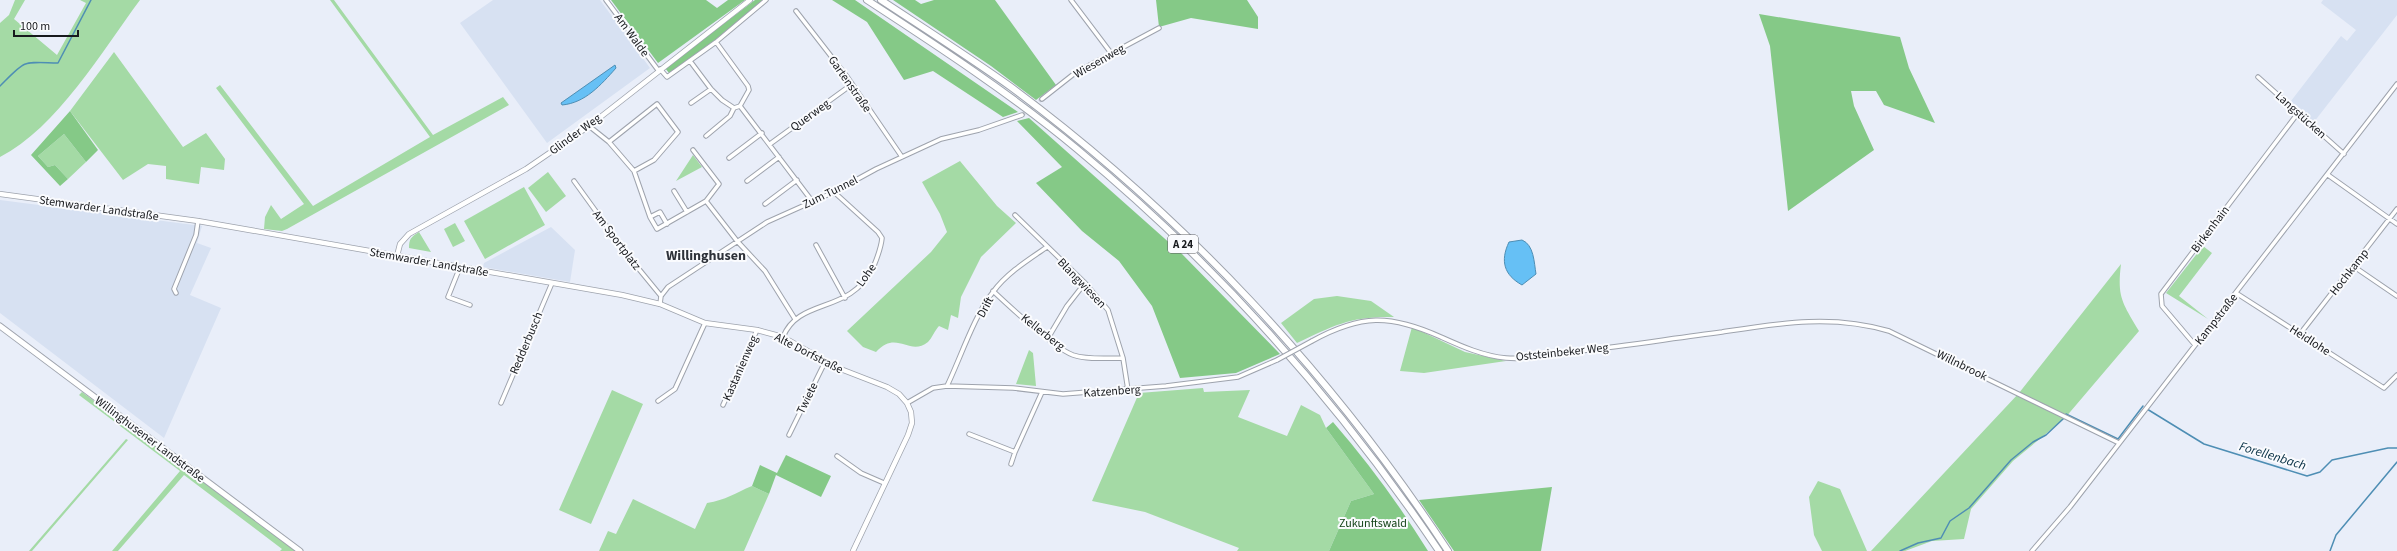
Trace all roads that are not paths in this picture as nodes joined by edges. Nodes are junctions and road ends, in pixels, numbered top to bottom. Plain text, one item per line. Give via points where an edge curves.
1 (606, 0) edge
2 (750, 0) edge
3 (766, 0) edge
4 (867, 0) edge
5 (881, 0) edge
6 (1071, 0) edge
7 (796, 11) dead end
8 (1159, 28) dead end
9 (716, 42) junction
10 (1111, 53) junction
11 (690, 61) junction
12 (659, 70) junction
13 (2258, 77) dead end
14 (2397, 84) edge
15 (851, 85) junction
16 (711, 89) junction
17 (1042, 99) tunnel mouth
18 (691, 102) dead end
19 (740, 106) junction
20 (734, 108) junction
21 (2298, 113) junction
22 (1022, 115) tunnel mouth
23 (589, 126) junction
24 (762, 133) junction
25 (706, 136) dead end
26 (609, 142) junction
27 (770, 144) junction
28 (693, 150) dead end
29 (2344, 154) junction
30 (780, 157) junction
31 (902, 157) junction
32 (729, 158) dead end
33 (634, 171) junction
34 (2328, 175) junction
35 (796, 180) junction
36 (574, 181) dead end
37 (747, 182) dead end
38 (674, 191) dead end
39 (834, 192) junction
40 (0, 194) edge
41 (706, 201) junction
42 (812, 201) junction
43 (765, 204) dead end
44 (2397, 209) edge
45 (687, 212) junction
46 (1015, 215) dead end
47 (650, 216) junction
48 (2390, 219) junction
49 (198, 221) junction
50 (666, 224) junction
51 (2397, 224) edge
52 (737, 241) junction
53 (816, 245) dead end
54 (1047, 247) junction
55 (397, 256) junction
56 (2354, 266) junction
57 (460, 267) junction
58 (552, 283) junction
59 (1085, 283) junction
60 (993, 291) junction
61 (176, 293) dead end
62 (2236, 293) junction
63 (661, 296) junction
64 (2397, 296) edge
65 (845, 298) junction
66 (660, 304) junction
67 (470, 305) dead end
68 (795, 319) junction
69 (1797, 321) joint
70 (705, 323) junction
71 (0, 326) edge
72 (757, 330) junction
73 (2300, 334) junction
74 (782, 337) junction
75 (1048, 338) junction
76 (1312, 341) joint
77 (2196, 344) junction
78 (1123, 358) junction
79 (825, 362) junction
80 (2397, 375) edge
81 (947, 386) junction
82 (1128, 390) junction
83 (1042, 392) junction
84 (658, 400) dead end
85 (501, 403) dead end
86 (907, 403) junction
87 (723, 405) dead end
88 (968, 434) dead end
89 (789, 435) dead end
90 (2119, 443) junction
91 (1015, 452) junction
92 (837, 456) dead end
93 (1011, 464) dead end
94 (884, 483) junction
95 (300, 551) edge
96 (853, 551) edge
97 (1439, 551) edge
98 (1448, 551) edge
99 (2032, 551) edge

1 - 12 street, Am Walde
2 - 12 street, Glinder Weg
3 - 9 street
4 - 97 highway, A 24 via 1011,97 1082,154 1179,240 1269,332 1312,381 1367,450
5 - 98 highway, A 24 via 996,77 1082,143 1215,264 1318,376 1386,462
6 - 10 street
7 - 15 street, Gartenstraße
8 - 10 street, Wiesenweg
9 - 11 street
9 - 19 street via 748,86 749,90
10 - 17 street, Wiesenweg via 1075,73
11 - 12 street via 667,77
11 - 16 street
12 - 23 street, Glinder Weg
13 - 21 street, Langstücken
14 - 29 street, Kampstraße
15 - 27 street, Querweg
15 - 31 street, Gartenstraße
16 - 18 street
16 - 20 street
19 - 20 street
19 - 24 street
20 - 25 street via 730,116
21 - 29 street, Langstücken
21 - 77 street, Birkenhain via 2161,294 2162,306
22 - 31 street, Zum Tunnel via 979,130 941,139
23 - 26 street
23 - 55 street, Glinder Weg via 526,169 409,234 400,244
24 - 27 street
24 - 32 street
26 - 33 street
26 - 33 street via 657,104 678,132 654,160
27 - 30 street
28 - 41 street via 720,184
29 - 34 street, Kampstraße
30 - 35 street
30 - 37 street
31 - 39 street, Zum Tunnel
33 - 47 street
34 - 48 street
34 - 62 street, Kampstraße
35 - 42 street
35 - 43 street
36 - 63 street, Am Sportplatz
38 - 45 street
39 - 42 street, Zum Tunnel
39 - 65 street, Lohe via 882,238 879,255 870,272 859,287
40 - 49 street, Stemwarder Landstraße
41 - 45 street
41 - 52 street
42 - 52 street, Zum Tunnel via 767,222
44 - 48 street, Hochkamp
45 - 50 street
46 - 54 street, Blangwiesen
47 - 50 street via 660,212
47 - 50 street via 657,229
48 - 51 street
48 - 56 street, Hochkamp
49 - 55 street, Stemwarder Landstraße
49 - 61 street via 196,235 174,289
52 - 63 street, Zum Tunnel via 668,287
52 - 68 street via 765,271
53 - 65 street
54 - 59 street, Blangwiesen
54 - 60 street, Drift via 1019,266
55 - 57 street, Stemwarder Landstraße
56 - 64 street
56 - 73 street, Hochkamp
57 - 58 street, Stemwarder Landstraße
57 - 67 street via 448,297
58 - 66 street, Stemwarder Landstraße
58 - 85 street, Redderbusch
59 - 75 street via 1067,306
59 - 78 street, Blangwiesen via 1108,310
60 - 75 street, Kellerberg
60 - 81 street, Drift via 980,310
62 - 73 street, Heidlohe
62 - 77 street, Kampstraße
63 - 66 street
65 - 68 street, Lohe via 811,310
66 - 70 street, Alte Dorfstraße
68 - 74 street, Lohe via 786,328
69 - 76 street, Oststeinbeker Weg via 1599,349 1506,358 1468,350 1395,320 1367,320 1337,328
69 - 90 street, Willnbrook via 1862,323 1890,331
70 - 72 street, Alte Dorfstraße
70 - 84 street via 675,389
71 - 95 main road, Willinghusener Landstraße
72 - 74 street, Alte Dorfstraße
72 - 87 street, Kastanienweg
73 - 80 street, Heidlohe via 2384,388
74 - 79 street, Alte Dorfstraße
75 - 78 street, Kellerberg via 1074,355
76 - 82 street, Katzenberg, bridge via 1238,377
77 - 90 street, Kampstraße
78 - 82 street, Blangwiesen
79 - 86 street, Alte Dorfstraße via 851,375 888,387
79 - 89 street, Twiete
81 - 83 street, Katzenberg via 1013,388
81 - 86 street, Katzenberg via 932,388
82 - 83 street, Katzenberg via 1063,394
83 - 91 street
86 - 94 street via 912,423
88 - 91 street
90 - 99 street, Kampstraße
91 - 93 street
92 - 94 street via 861,473
94 - 96 street

